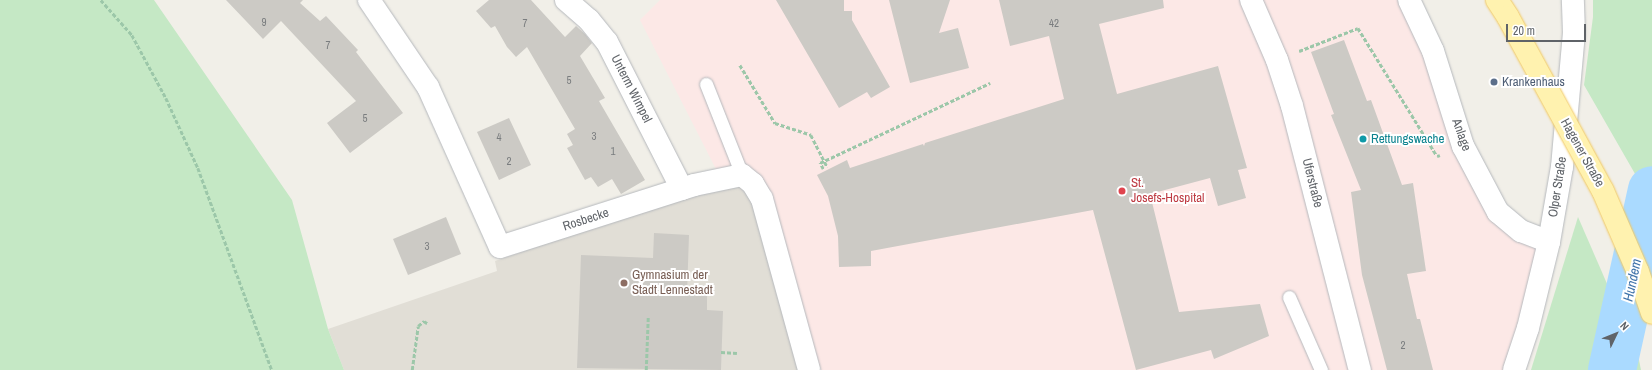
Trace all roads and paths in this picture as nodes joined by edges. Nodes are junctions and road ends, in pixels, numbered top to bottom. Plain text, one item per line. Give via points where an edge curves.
1 (101, 0) edge
2 (369, 0) edge
3 (566, 0) edge
4 (1251, 0) edge
5 (1409, 0) edge
6 (1497, 0) edge
7 (1573, 0) edge
8 (1277, 60) junction
9 (740, 65) dead end
10 (990, 83) dead end
11 (706, 84) dead end
12 (1437, 156) dead end
13 (827, 167) dead end
14 (822, 169) dead end
15 (742, 175) junction
16 (682, 189) junction
17 (1549, 242) junction
18 (1289, 297) dead end
19 (1652, 313) edge
20 (648, 317) dead end
21 (427, 323) dead end
22 (721, 352) dead end
23 (737, 353) dead end
24 (272, 370) edge
25 (412, 370) edge
26 (646, 370) edge
27 (809, 370) edge
28 (1320, 370) edge
29 (1360, 370) edge
30 (1514, 370) edge

1 - 24 path via 132,36 166,98 192,154
2 - 16 street, Rosbecke via 428,87 500,247
3 - 16 street, Unterm Wimpel via 589,20 607,42
4 - 8 street, Uferstraße
5 - 17 street, Anlage via 1433,51 1463,146 1498,212 1521,231
6 - 19 main road, Hagener Straße, bridge via 1603,191 1638,272
7 - 17 street, Olper Straße via 1574,33 1562,167
8 - 12 path via 1358,28
8 - 29 street, Uferstraße via 1292,106
9 - 13 path, bridge via 775,123 811,135
10 - 14 path via 820,163
11 - 15 lane
15 - 16 street, Rosbecke
15 - 27 street via 753,184 762,198
17 - 30 street, Olper Straße via 1528,328
18 - 28 lane
20 - 26 path
21 - 25 path via 424,321 418,326
22 - 23 path

